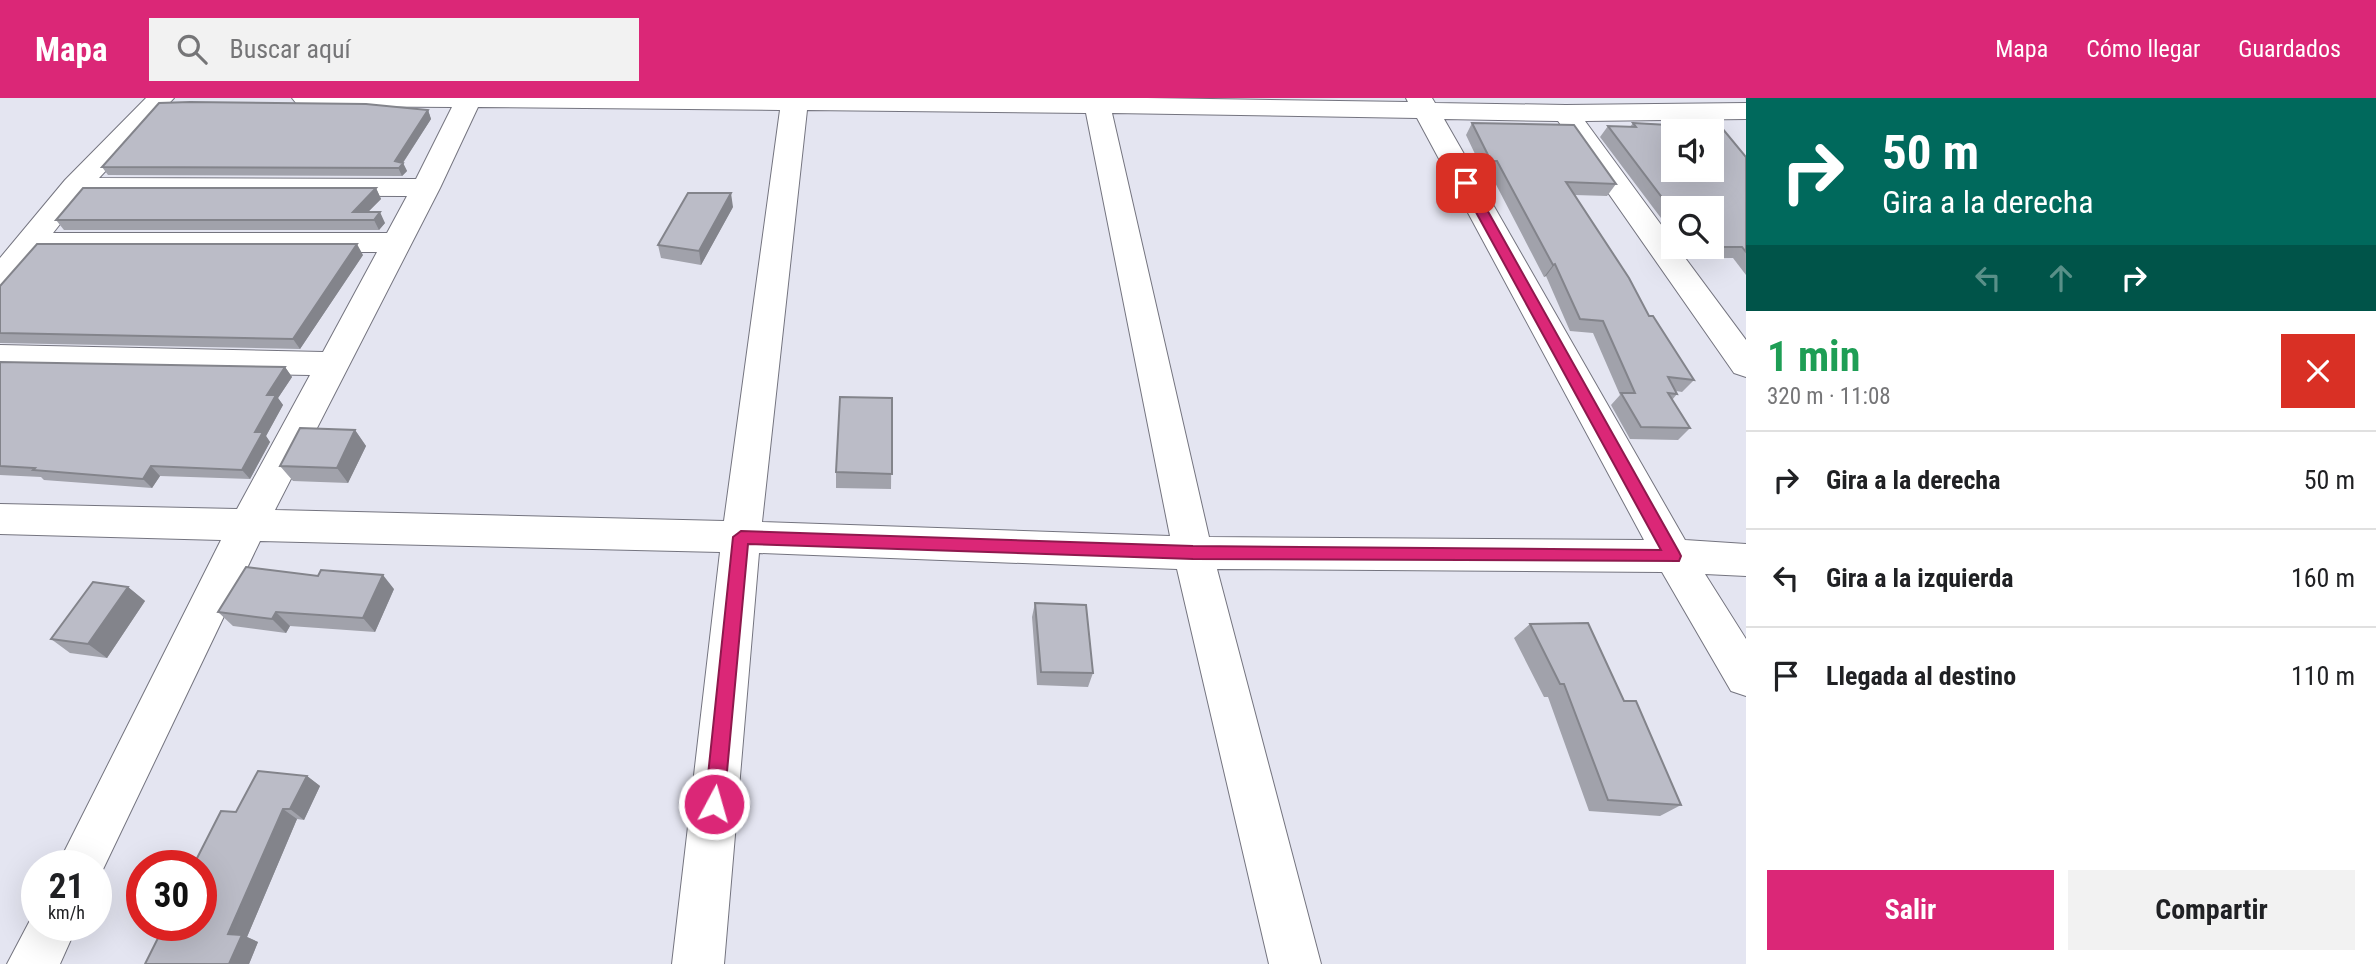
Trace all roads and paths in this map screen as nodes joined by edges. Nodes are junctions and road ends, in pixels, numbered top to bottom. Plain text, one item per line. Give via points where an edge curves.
1 (161, 98) edge
2 (305, 98) edge
3 (405, 99) edge
4 (468, 101) junction
5 (796, 101) edge
6 (1097, 101) edge
7 (1423, 104) edge
8 (1726, 106) edge
9 (1566, 113) junction
10 (1746, 133) edge
11 (75, 186) junction
12 (426, 188) junction
13 (30, 242) junction
14 (397, 243) junction
15 (0, 279) edge
16 (0, 357) edge
17 (333, 364) junction
18 (1746, 365) edge
19 (0, 519) edge
20 (247, 527) junction
21 (741, 537) junction
22 (1193, 553) junction
23 (1673, 556) junction
24 (1746, 560) edge
25 (1746, 677) edge
26 (89, 850) edge
27 (44, 941) edge
28 (33, 964) edge
29 (698, 964) edge
30 (1295, 964) edge

1 - 11 street
2 - 3 street
3 - 4 street
4 - 5 street
4 - 12 street
5 - 6 street
5 - 21 street
6 - 7 street
6 - 22 street
7 - 9 street
7 - 23 street
8 - 9 street
8 - 10 street
9 - 18 street
11 - 12 street
11 - 13 street
12 - 14 street
13 - 14 street
13 - 15 street
14 - 17 street
16 - 17 street
17 - 20 street
19 - 20 street
20 - 21 street
20 - 26 street
21 - 22 street
21 - 29 street
22 - 23 street
22 - 30 street
23 - 24 street
23 - 25 street
27 - 28 street

